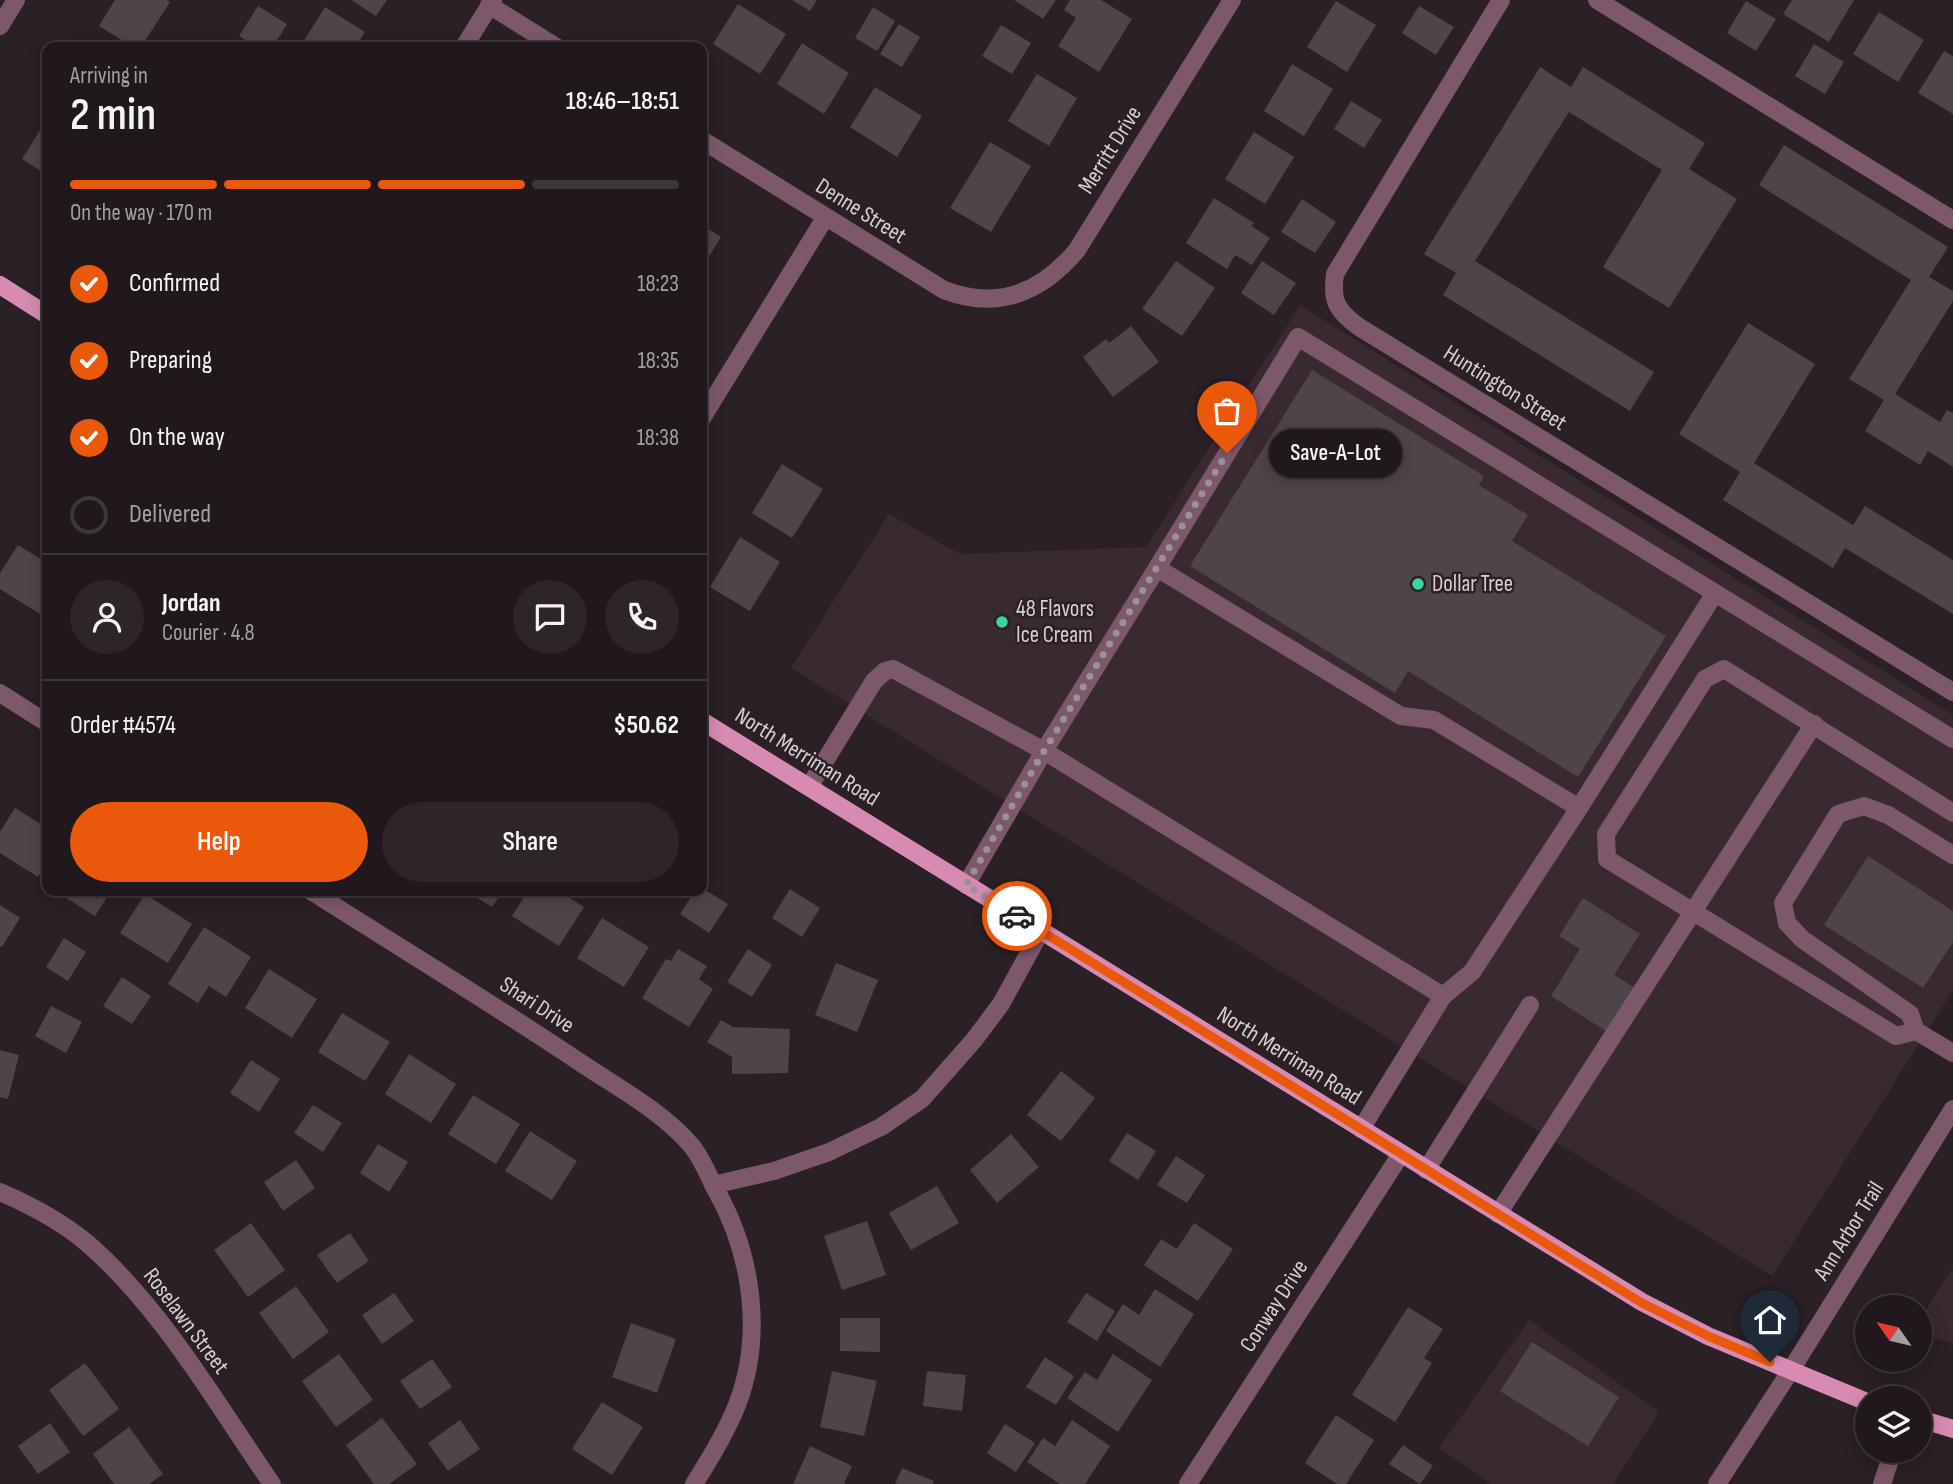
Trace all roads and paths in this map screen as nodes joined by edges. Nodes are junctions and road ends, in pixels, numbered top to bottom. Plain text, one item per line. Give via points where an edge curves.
1 (16, 0) edge
2 (1232, 0) edge
3 (1501, 0) edge
4 (1597, 0) edge
5 (491, 3) edge
6 (0, 26) edge
7 (467, 42) edge
8 (549, 42) edge
9 (707, 143) edge
10 (825, 218) junction
11 (1953, 220) edge
12 (0, 285) edge
13 (1004, 297) joint
14 (42, 312) edge
15 (707, 410) edge
16 (1157, 568) junction
17 (1715, 593) junction
18 (1953, 692) edge
19 (0, 693) edge
20 (42, 720) edge
21 (707, 724) edge
22 (1814, 724) junction
23 (1953, 740) edge
24 (1044, 751) junction
25 (809, 787) junction
26 (1578, 808) junction
27 (1953, 813) edge
28 (1953, 855) edge
29 (966, 885) junction
30 (319, 896) edge
31 (1692, 912) junction
32 (1041, 931) junction
33 (1443, 996) junction
34 (1530, 1005) dead end
35 (1916, 1031) junction
36 (1953, 1053) edge
37 (1953, 1109) edge
38 (1361, 1129) junction
39 (1401, 1154) junction
40 (1426, 1170) junction
41 (713, 1185) junction
42 (0, 1192) edge
43 (1498, 1214) junction
44 (1791, 1370) junction
45 (1855, 1397) edge
46 (1932, 1423) edge
47 (1953, 1429) edge
48 (1889, 1463) edge
49 (272, 1484) edge
50 (694, 1484) edge
51 (1188, 1484) edge
52 (1717, 1484) edge
53 (1882, 1484) edge

1 - 6 street
2 - 13 street, Merritt Drive via 1077,250 1039,285
3 - 18 street, Huntington Street via 1335,274 1336,304 1359,327
4 - 11 street
5 - 7 street
5 - 8 street
9 - 10 street, Denne Street
10 - 13 street, Denne Street via 944,290 976,298
10 - 15 street
12 - 14 main road
16 - 17 street via 1298,337
16 - 24 street
16 - 26 street via 1401,716 1434,720
17 - 23 street
17 - 26 street
19 - 20 street
21 - 25 main road, North Merriman Road
22 - 27 street
22 - 31 street
22 - 31 street via 1724,669 1705,679 1606,834 1607,859
24 - 25 street via 893,669 874,681
24 - 29 street
24 - 33 street
25 - 29 main road, North Merriman Road
26 - 33 street via 1472,972
28 - 35 street via 1888,815 1864,806 1838,814 1783,904 1787,923 1802,939 1910,1014
29 - 32 main road, North Merriman Road
30 - 41 street, Shari Drive via 673,1126 693,1146
31 - 35 street via 1896,1036
31 - 43 street
32 - 38 main road, North Merriman Road
32 - 41 street via 1001,1004 922,1099 829,1152
33 - 38 street
34 - 40 street
35 - 36 street
37 - 44 street, Ann Arbor Trail
38 - 39 main road, North Merriman Road
39 - 40 main road, North Merriman Road
39 - 51 street, Conway Drive
40 - 43 main road, North Merriman Road
41 - 50 street, Shari Drive via 746,1264 750,1345 737,1404
42 - 49 street, Roselawn Street via 86,1242 117,1272 153,1311
43 - 44 main road, North Merriman Road via 1642,1303
44 - 45 main road, North Merriman Road
44 - 52 street, Ann Arbor Trail
46 - 47 main road
48 - 53 street

